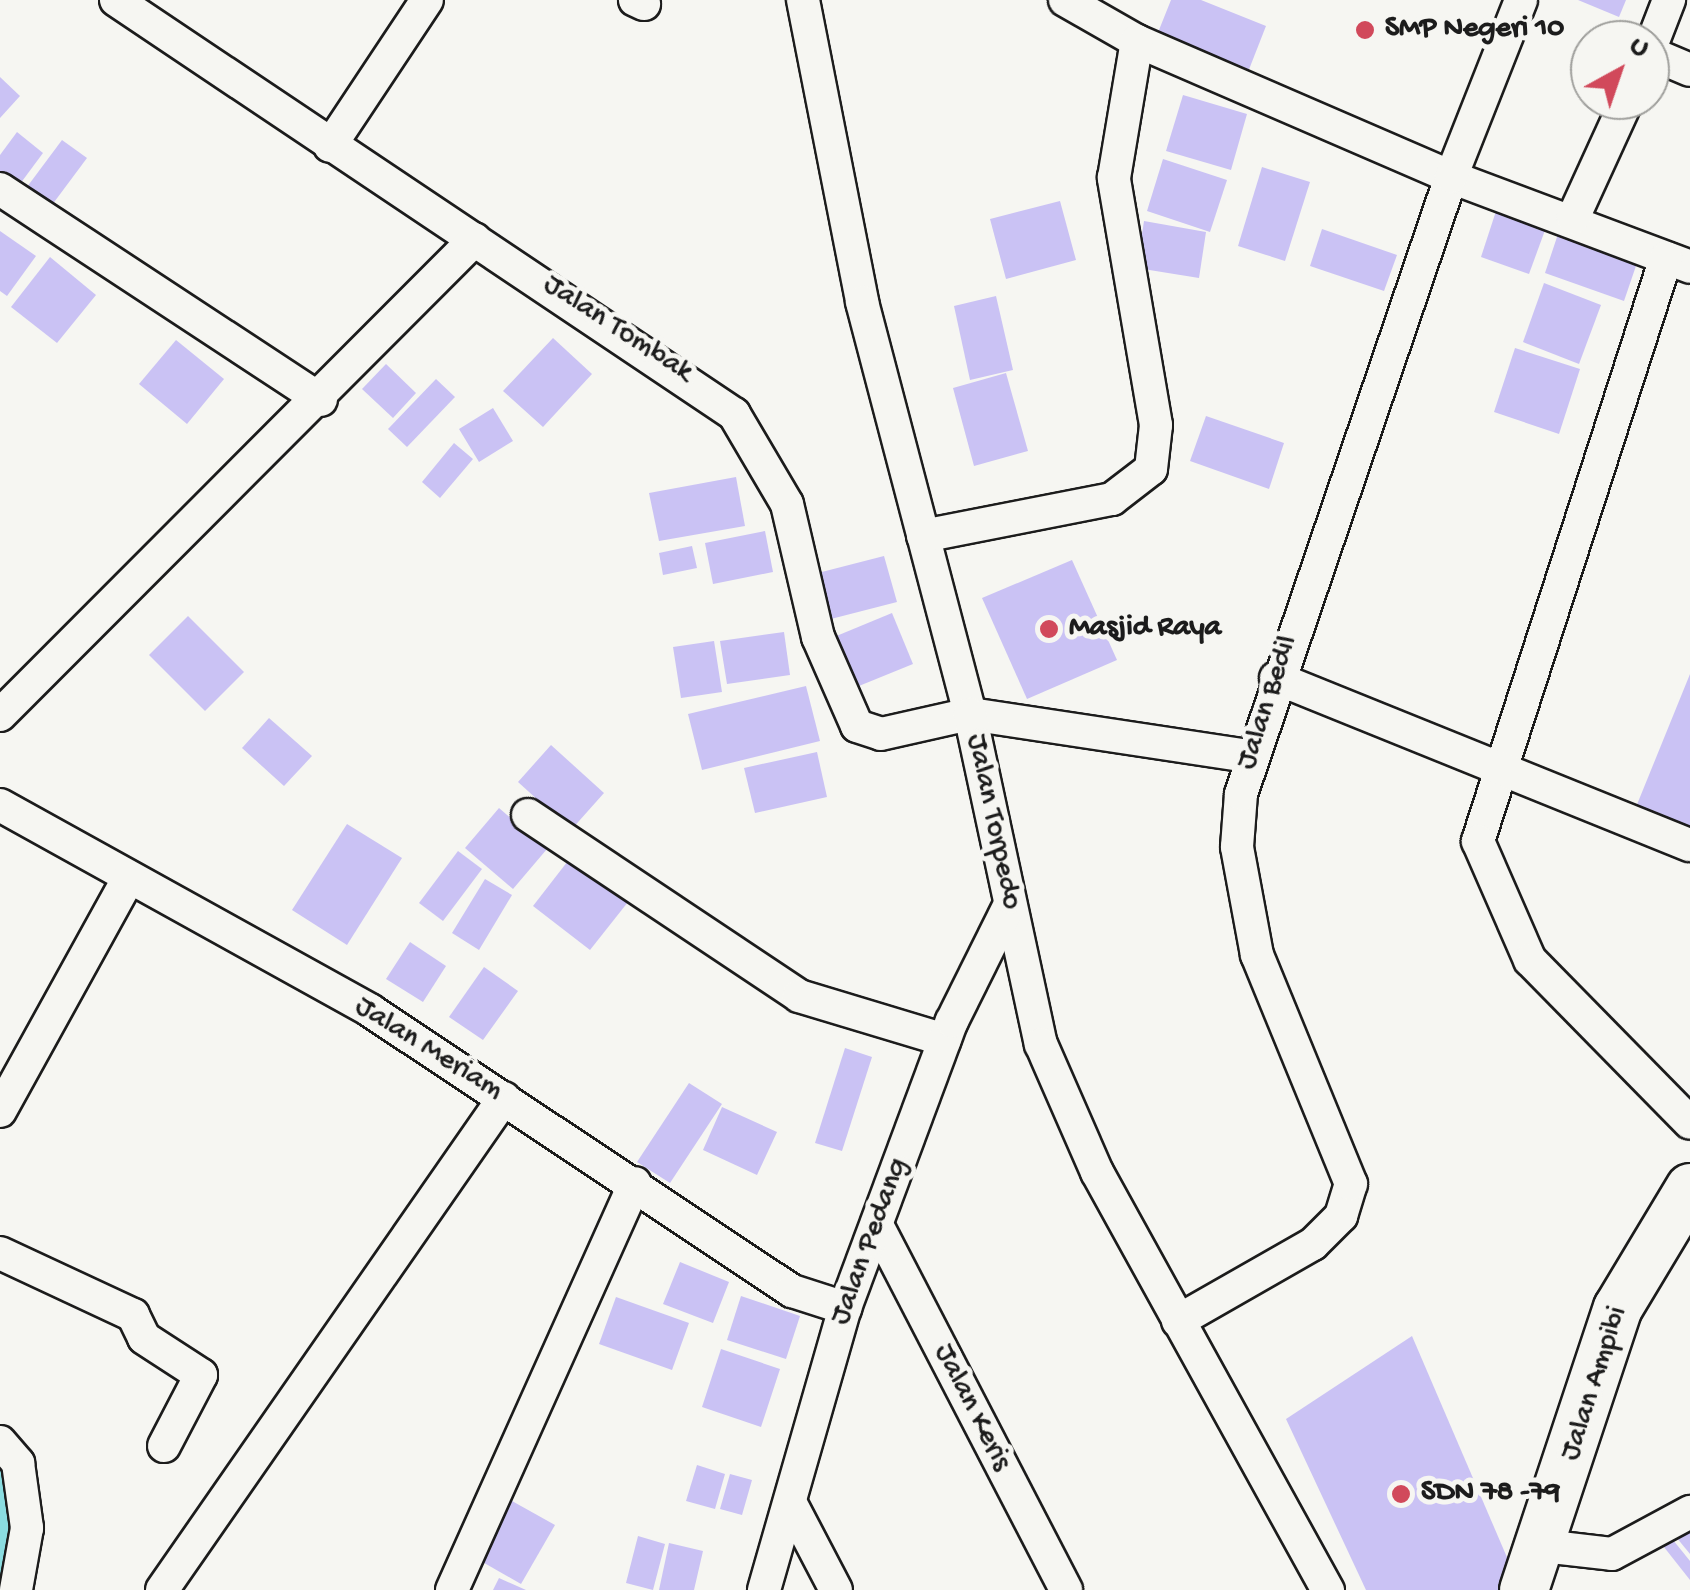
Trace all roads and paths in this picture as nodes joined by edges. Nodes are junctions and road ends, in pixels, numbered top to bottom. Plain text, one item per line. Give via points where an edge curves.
1 (116, 0) edge
2 (426, 0) edge
3 (803, 0) edge
4 (1065, 0) edge
5 (1521, 0) edge
6 (1137, 41) junction
7 (1618, 120) edge
8 (330, 146) junction
9 (1451, 177) junction
10 (0, 189) edge
11 (1573, 218) junction
12 (475, 239) junction
13 (1678, 262) edge
14 (321, 400) junction
15 (924, 536) junction
16 (1276, 678) junction
17 (970, 714) junction
18 (0, 715) edge
19 (1248, 756) junction
20 (1498, 766) junction
21 (0, 805) edge
22 (528, 816) dead end
23 (1690, 845) edge
24 (129, 877) junction
25 (1009, 906) junction
26 (945, 1040) junction
27 (504, 1098) junction
28 (0, 1111) edge
29 (1690, 1123) edge
30 (635, 1183) junction
31 (1690, 1188) edge
32 (877, 1225) junction
33 (0, 1253) edge
34 (845, 1308) junction
35 (1178, 1322) junction
36 (0, 1442) edge
37 (164, 1446) dead end
38 (791, 1504) junction
39 (1690, 1512) edge
40 (1543, 1546) junction
41 (16, 1574) edge
42 (162, 1590) edge
43 (452, 1590) edge
44 (764, 1590) edge
45 (836, 1590) edge
46 (1066, 1590) edge
47 (1328, 1590) edge
48 (1524, 1590) edge

1 - 8 street, Jalan Tombak
2 - 8 street
3 - 15 street, Jalan Torpedo via 862,302
4 - 6 street
5 - 9 street, Jalan Bedil
6 - 9 street
6 - 15 street via 1114,178 1156,424 1151,469 1112,500
7 - 11 street
8 - 12 street, Jalan Tombak
9 - 11 street
9 - 16 street, Jalan Bedil
10 - 14 street
11 - 13 street
12 - 14 street
12 - 17 street, Jalan Tombak via 705,388 755,439 787,504 818,637 857,726 880,734
13 - 20 street
14 - 18 street
15 - 17 street, Jalan Torpedo
16 - 19 street, Jalan Bedil
16 - 20 street
17 - 19 street
17 - 25 street, Jalan Torpedo
19 - 35 street, Jalan Bedil via 1237,847 1257,956 1350,1184 1341,1216 1313,1244
20 - 23 street
20 - 29 street via 1478,841 1504,916 1568,1006
21 - 24 street, Jalan Meriam
22 - 26 street via 799,996
24 - 27 street, Jalan Meriam via 371,1012
24 - 28 street
25 - 26 street, Jalan Pedang
25 - 35 street, Jalan Torpedo via 1041,1044
26 - 32 street, Jalan Pedang
27 - 30 street, Jalan Meriam
27 - 42 street
30 - 34 street, Jalan Meriam via 792,1292
30 - 43 street
31 - 40 street, Jalan Ampibi via 1618,1308
32 - 34 street, Jalan Pedang
32 - 46 street, Jalan Keris
33 - 37 street via 134,1315 146,1340 201,1376
34 - 38 street, Jalan Pedang
35 - 47 street, Jalan Torpedo
36 - 41 street via 18,1463
38 - 44 street, Jalan Pedang
38 - 45 street
39 - 40 street via 1612,1554
40 - 48 street, Jalan Ampibi

